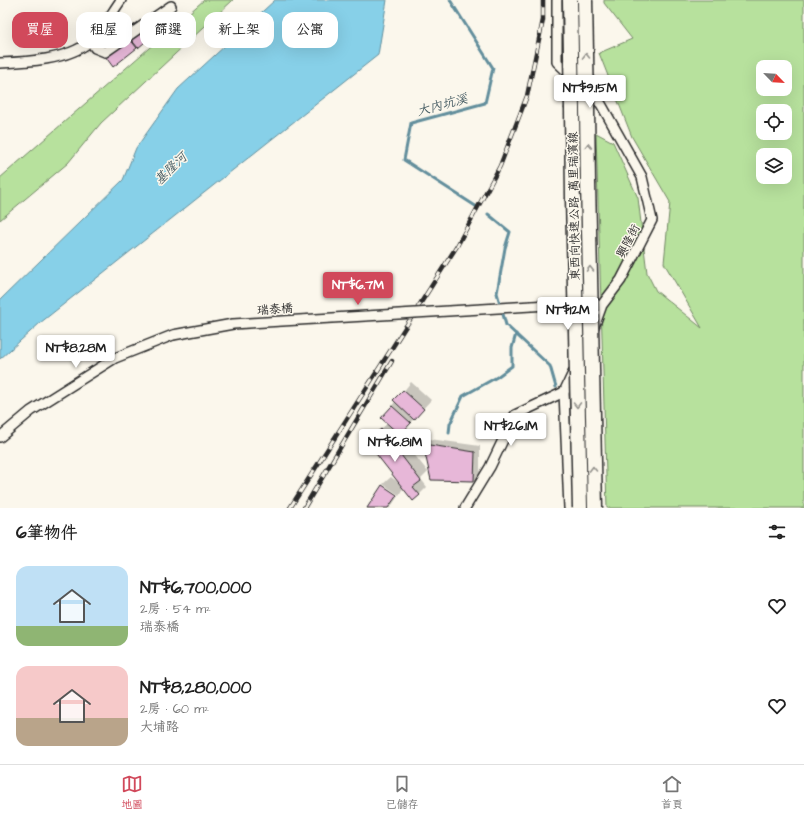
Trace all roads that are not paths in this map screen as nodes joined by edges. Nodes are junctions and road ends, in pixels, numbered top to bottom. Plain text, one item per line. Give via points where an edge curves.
1 (121, 0) edge
2 (557, 0) edge
3 (570, 0) edge
4 (585, 0) edge
5 (172, 6) dead end
6 (112, 12) edge
7 (132, 33) edge
8 (77, 48) edge
9 (95, 48) edge
10 (111, 48) edge
11 (0, 63) edge
12 (602, 305) junction
13 (552, 306) junction
14 (584, 351) junction
15 (564, 392) junction
16 (0, 436) edge
17 (465, 508) edge
18 (569, 508) edge
19 (580, 508) edge
20 (595, 508) edge

1 - 6 street
2 - 12 street, 興隆街 via 557,62 600,104 642,177 652,220 620,280
3 -> 19 highway, 東西向快速公路 萬里瑞濱線, bridge
20 -> 4 highway, 東西向快速公路 萬里瑞濱線, bridge
5 - 7 street
8 - 11 street via 46,59
9 - 10 street via 105,52
12 - 13 street, 瑞泰橋
12 - 14 street, 興隆街
13 - 14 street via 570,316 581,331
13 - 16 street, 瑞泰橋, bridge via 233,324 172,335 114,358 31,411
14 - 15 street, 興隆街
15 - 17 street via 515,415 490,467
15 - 18 street, 興隆街

